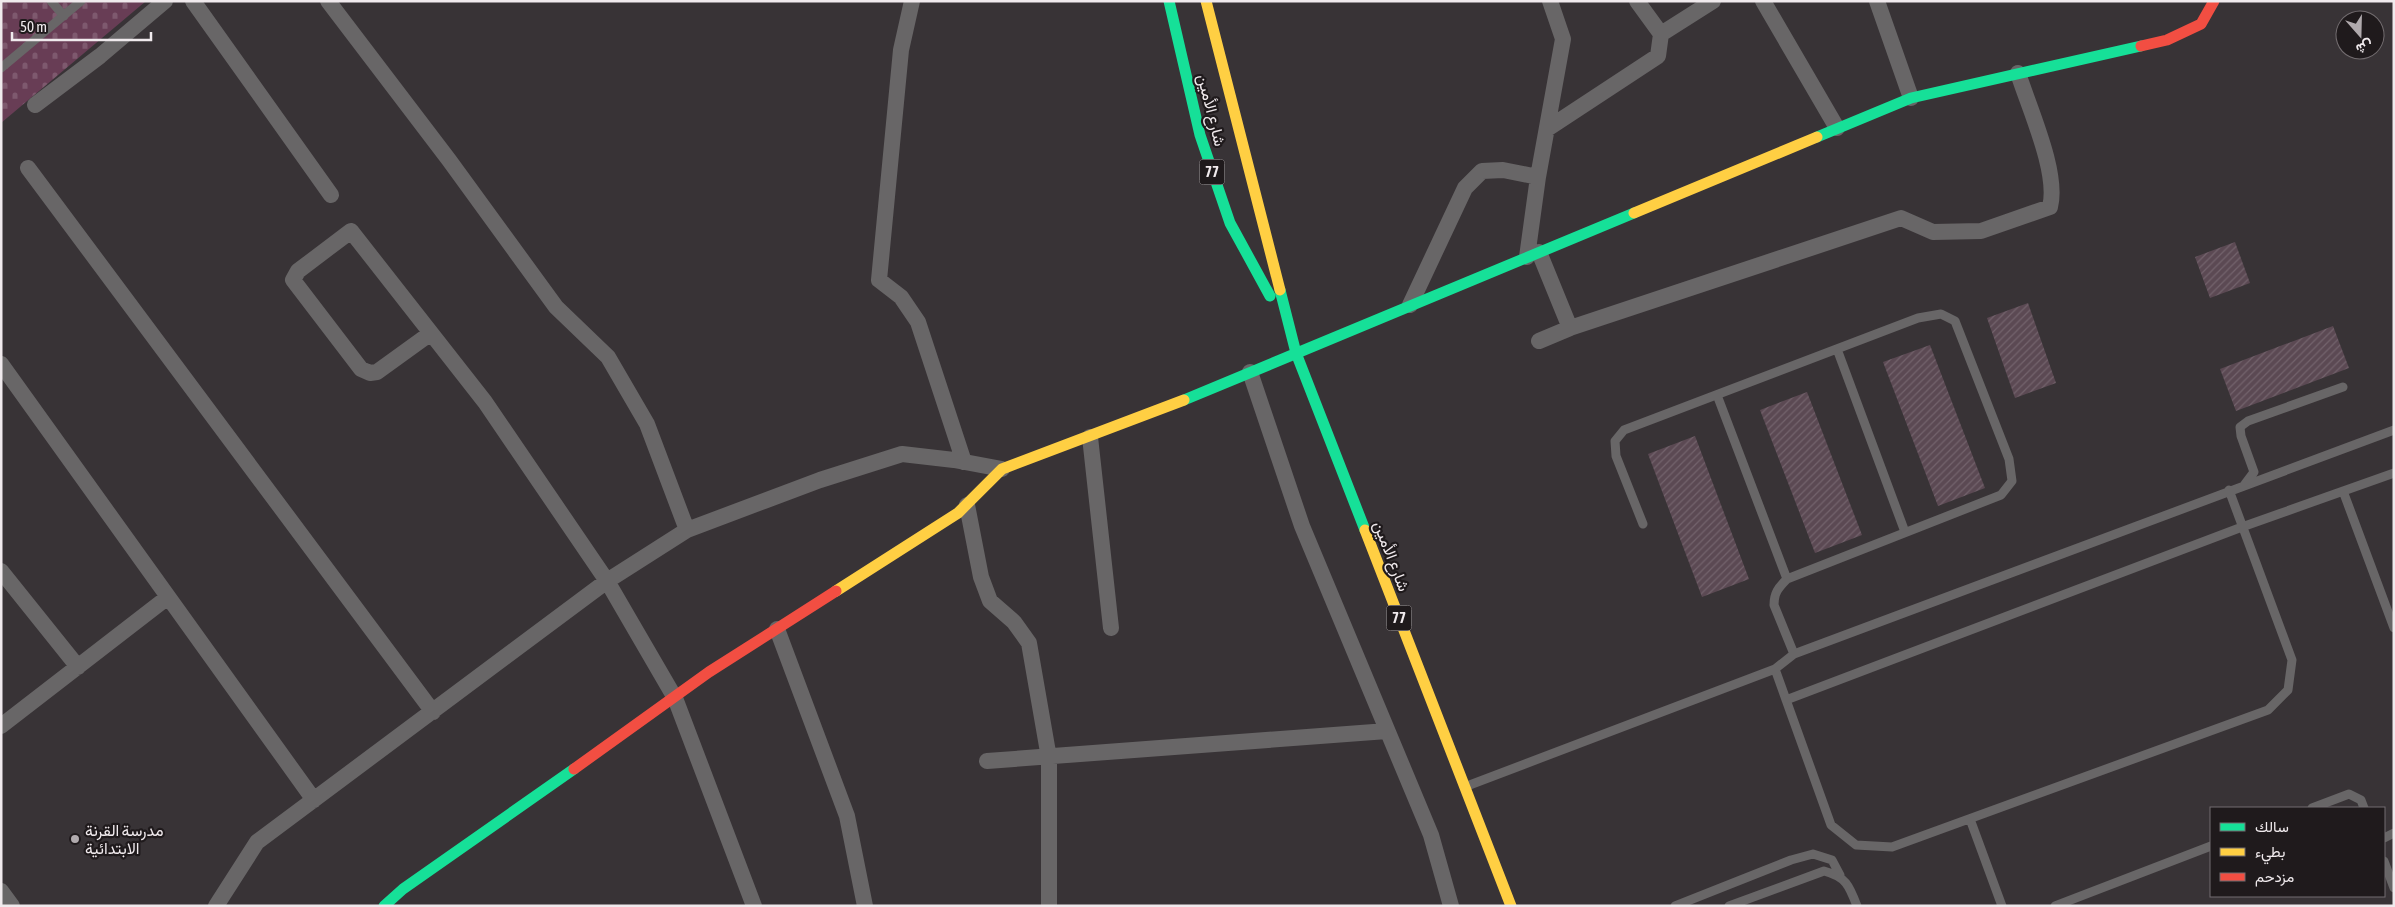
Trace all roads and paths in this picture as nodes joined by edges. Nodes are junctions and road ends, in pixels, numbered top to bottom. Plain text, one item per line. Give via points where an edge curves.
1 (51, 1) edge
2 (81, 1) edge
3 (165, 1) edge
4 (193, 1) edge
5 (328, 1) edge
6 (912, 1) edge
7 (1169, 1) edge
8 (1206, 1) edge
9 (1550, 1) edge
10 (1637, 1) edge
11 (1712, 1) edge
12 (1763, 1) edge
13 (1877, 1) edge
14 (2214, 1) edge
15 (64, 16) junction
16 (1661, 34) junction
17 (1, 68) edge
18 (2018, 74) junction
19 (1911, 98) junction
20 (35, 105) dead end
21 (1838, 128) junction
22 (1547, 129) junction
23 (28, 168) dead end
24 (1538, 177) junction
25 (331, 195) dead end
26 (1533, 254) junction
27 (1410, 305) junction
28 (1570, 328) junction
29 (1289, 330) junction
30 (431, 334) junction
31 (1539, 342) dead end
32 (1837, 349) junction
33 (1296, 353) junction
34 (1, 364) edge
35 (1250, 372) junction
36 (2343, 387) dead end
37 (1717, 395) junction
38 (2394, 430) edge
39 (1090, 437) junction
40 (964, 462) junction
41 (1002, 469) junction
42 (2394, 473) edge
43 (2245, 484) junction
44 (2229, 490) junction
45 (2343, 491) junction
46 (967, 505) junction
47 (1643, 524) dead end
48 (2242, 527) junction
49 (687, 530) junction
50 (1905, 532) junction
51 (1, 571) edge
52 (1787, 579) junction
53 (607, 581) junction
54 (168, 597) junction
55 (1111, 628) dead end
56 (2394, 628) edge
57 (777, 629) junction
58 (1794, 654) junction
59 (78, 667) junction
60 (1775, 669) junction
61 (675, 698) junction
62 (1786, 700) junction
63 (433, 712) junction
64 (1, 726) edge
65 (1387, 731) junction
66 (1049, 758) junction
67 (987, 761) dead end
68 (1465, 787) junction
69 (314, 800) junction
70 (2315, 807) edge
71 (2364, 807) edge
72 (1970, 819) junction
73 (2210, 846) edge
74 (2385, 864) edge
75 (1840, 875) junction
76 (2394, 888) edge
77 (216, 906) edge
78 (384, 906) edge
79 (754, 906) edge
80 (865, 906) edge
81 (1049, 906) edge
82 (1451, 906) edge
83 (1511, 906) edge
84 (1675, 906) edge
85 (1729, 906) edge
86 (1857, 906) edge
87 (2002, 906) edge
88 (2055, 906) edge

1 - 15 lane
2 - 15 lane
3 - 20 street
4 - 25 street
5 - 49 street via 556,308 608,357 647,424
6 - 40 street via 901,50 879,280 901,297 918,322
7 - 29 street, شارع الأمين / 77 via 1200,134 1230,223
8 - 29 street, شارع الأمين / 77
9 - 22 street via 1562,39
10 - 16 street
11 - 16 street
12 - 21 street
13 - 19 street
14 - 18 street via 2202,24 2167,40
15 - 17 lane
16 - 22 street via 1658,56
18 - 19 street
18 - 28 street via 2052,176 2050,207 1981,231 1933,232 1901,218
19 - 21 street
21 - 26 street
22 - 24 street
23 - 63 street
24 - 26 street
24 - 27 street via 1502,170 1482,171 1466,188
26 - 27 street
26 - 28 street
27 - 33 street
28 - 31 street
29 - 33 street, شارع الأمين / 77
30 - 30 street via 351,231 298,271 293,280 361,369 377,372
30 - 53 street via 485,402
32 - 37 lane
32 - 50 lane
32 - 50 lane via 1918,318 1941,314 1955,321 2009,459 2012,481 2001,495
33 - 35 street
33 - 68 street, شارع الأمين / 77
34 - 54 street
35 - 39 street
35 - 65 street via 1302,526
36 - 43 lane via 2248,421 2240,427 2254,472
37 - 47 lane via 1624,430 1615,441 1616,456
37 - 52 lane
38 - 43 lane
39 - 41 street
39 - 55 street
40 - 41 street
40 - 49 street via 902,454 820,480
41 - 46 street
42 - 45 lane
43 - 44 lane
44 - 48 lane
44 - 58 lane
45 - 48 lane
45 - 56 lane
46 - 57 street
46 - 66 street via 981,577 990,601 1014,622 1029,643
48 - 62 lane
48 - 72 lane via 2292,660 2288,690 2268,710
49 - 53 street
50 - 52 lane
51 - 59 street
52 - 58 lane via 1777,589 1774,605
53 - 61 street
53 - 63 street
54 - 59 street
54 - 69 street
57 - 61 street
57 - 80 street via 847,816
58 - 60 lane
59 - 64 street
60 - 62 lane
60 - 68 lane
61 - 78 street via 403,889
61 - 79 street
62 - 72 lane via 1831,826 1856,845 1892,847
63 - 69 street
65 - 66 street
65 - 82 street via 1431,835
66 - 67 street
66 - 81 street
68 - 83 street, شارع الأمين / 77
69 - 77 street via 257,842
70 - 71 lane via 2349,794 2361,800
72 - 87 lane
73 - 88 lane
74 - 76 lane
75 - 84 lane via 1832,860 1814,854
75 - 85 lane via 1824,871
75 - 86 lane

